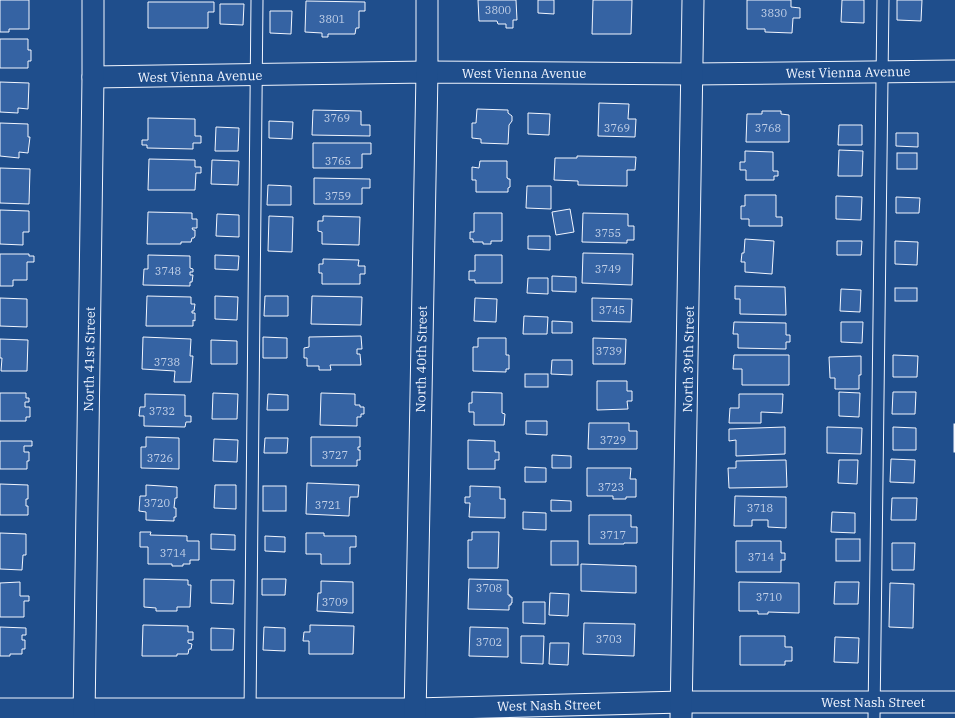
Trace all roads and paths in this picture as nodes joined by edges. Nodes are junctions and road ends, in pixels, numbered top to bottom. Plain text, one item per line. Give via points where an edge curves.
1 (93, 0) edge
2 (257, 0) edge
3 (427, 0) edge
4 (693, 0) edge
5 (883, 0) edge
6 (955, 71) edge
7 (427, 72) junction
8 (882, 72) junction
9 (692, 74) junction
10 (256, 75) junction
11 (93, 77) junction
12 (955, 702) edge
13 (0, 709) edge
14 (682, 710) edge
15 (874, 710) edge
16 (84, 713) edge
17 (250, 713) edge
18 (415, 714) edge

1 - 11 street, North 41st Street
2 - 10 lane
3 - 7 street, North 40th Street
4 - 9 street, North 39th Street
5 - 8 lane
6 - 8 street, West Vienna Avenue
7 - 9 street, West Vienna Avenue
7 - 10 street, West Vienna Avenue
7 - 18 street, North 40th Street
8 - 9 street, West Vienna Avenue
8 - 15 lane
9 - 14 street, North 39th Street
10 - 11 street, West Vienna Avenue
10 - 17 lane
11 - 16 street, North 41st Street
12 - 15 street, West Nash Street
13 - 16 street, West Nash Street
14 - 15 street, West Nash Street
14 - 18 street, West Nash Street
16 - 17 street, West Nash Street
17 - 18 street, West Nash Street

